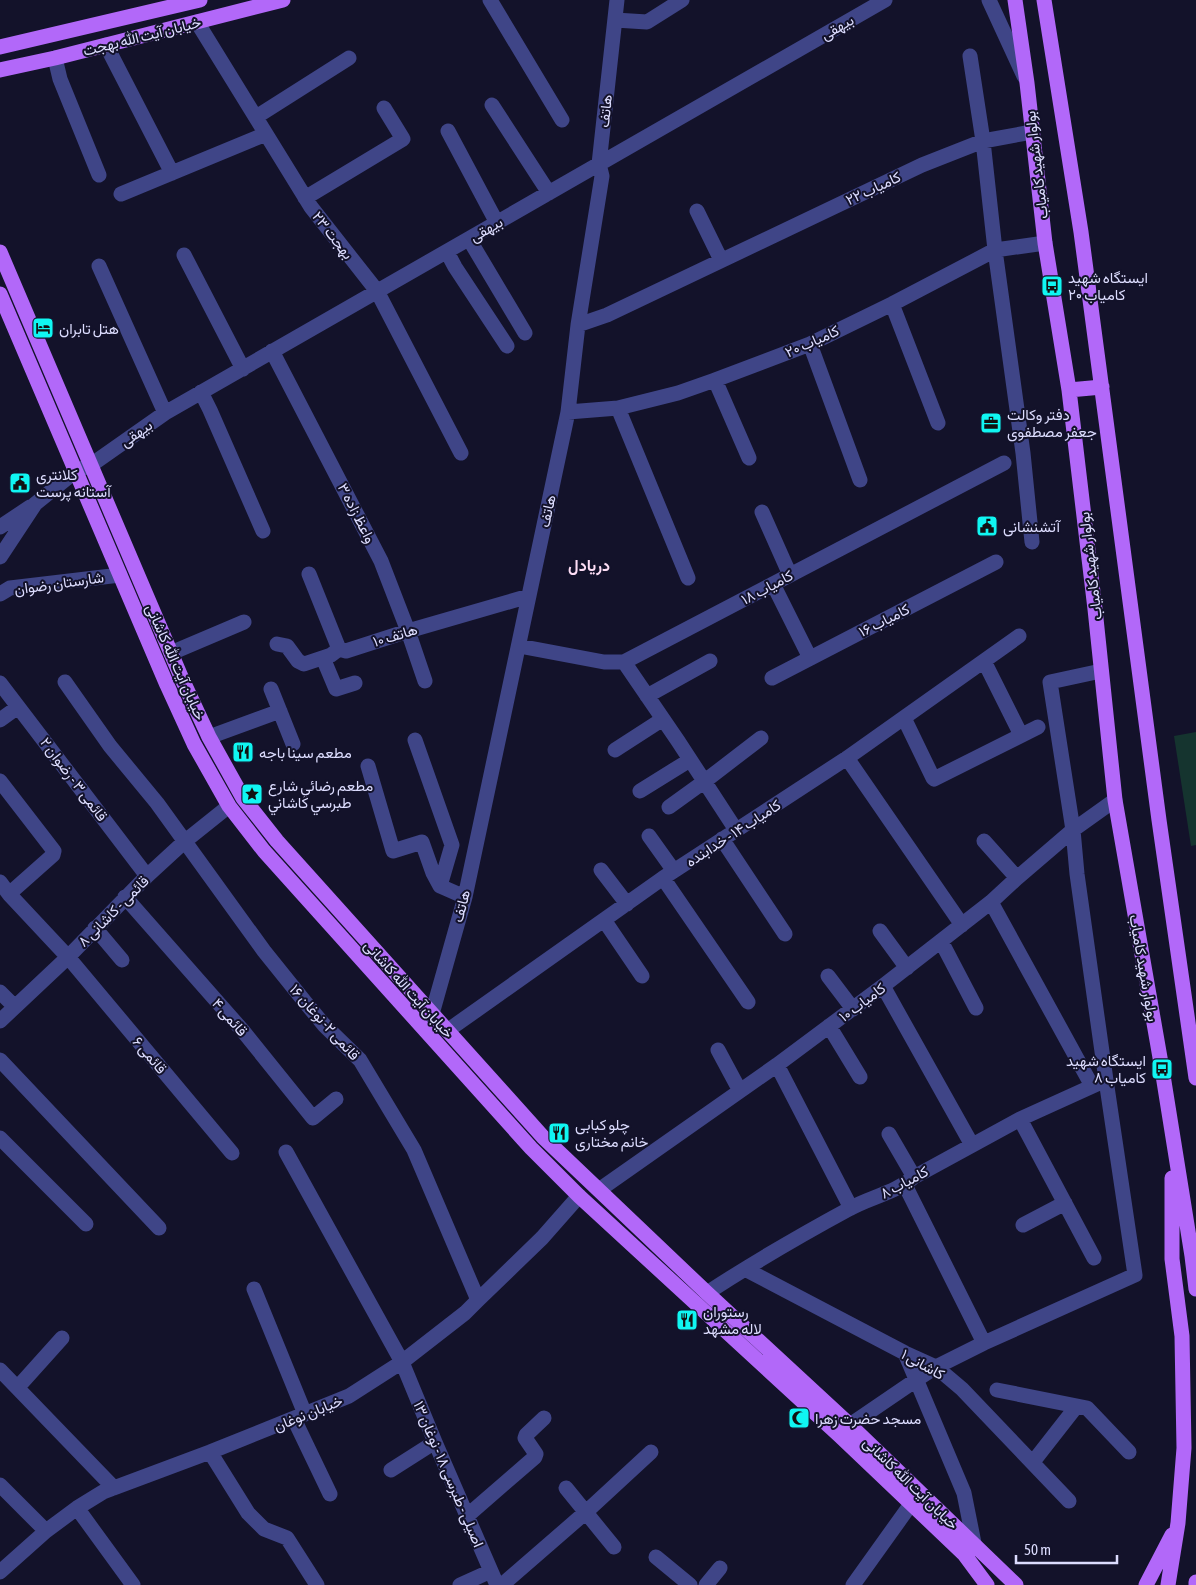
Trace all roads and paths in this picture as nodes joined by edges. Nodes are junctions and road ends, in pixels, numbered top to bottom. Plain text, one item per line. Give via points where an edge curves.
1 (283, 0) edge
2 (490, 0) edge
3 (617, 0) edge
4 (682, 0) edge
5 (885, 0) edge
6 (989, 0) edge
7 (1015, 0) edge
8 (1044, 0) edge
9 (191, 1) edge
10 (866, 5) edge
11 (615, 20) junction
12 (197, 22) junction
13 (4, 45) edge
14 (106, 45) junction
15 (970, 56) dead end
16 (55, 58) junction
17 (349, 58) dead end
18 (0, 70) edge
19 (1027, 83) junction
20 (492, 105) dead end
21 (384, 108) dead end
22 (256, 118) junction
23 (562, 120) dead end
24 (448, 131) dead end
25 (1032, 132) junction
26 (266, 134) junction
27 (982, 141) junction
28 (599, 164) junction
29 (172, 173) junction
30 (99, 175) dead end
31 (549, 193) junction
32 (121, 194) dead end
33 (305, 198) junction
34 (697, 211) dead end
35 (497, 223) junction
36 (469, 239) junction
37 (1045, 243) junction
38 (995, 250) junction
39 (0, 252) edge
40 (447, 252) junction
41 (184, 256) dead end
42 (721, 260) junction
43 (99, 266) dead end
44 (377, 291) junction
45 (0, 296) edge
46 (892, 304) junction
47 (578, 325) junction
48 (525, 333) dead end
49 (810, 344) junction
50 (507, 346) dead end
51 (272, 352) junction
52 (243, 368) junction
53 (715, 380) junction
54 (1102, 386) junction
55 (1069, 390) junction
56 (201, 392) junction
57 (618, 408) junction
58 (568, 412) junction
59 (165, 413) junction
60 (938, 423) dead end
61 (461, 453) dead end
62 (749, 458) dead end
63 (1004, 463) dead end
64 (91, 465) junction
65 (76, 471) junction
66 (860, 480) dead end
67 (35, 504) junction
68 (762, 512) dead end
69 (0, 527) edge
70 (263, 531) dead end
71 (1032, 542) dead end
72 (0, 557) edge
73 (996, 562) dead end
74 (309, 574) dead end
75 (120, 575) junction
76 (790, 575) junction
77 (688, 578) dead end
78 (773, 584) junction
79 (0, 594) edge
80 (529, 596) junction
81 (244, 622) dead end
82 (408, 631) junction
83 (1019, 636) dead end
84 (278, 644) dead end
85 (519, 646) junction
86 (338, 649) junction
87 (171, 652) junction
88 (323, 658) junction
89 (810, 658) junction
90 (710, 661) dead end
91 (624, 662) junction
92 (984, 662) junction
93 (1101, 671) junction
94 (772, 678) dead end
95 (424, 681) dead end
96 (0, 682) edge
97 (65, 682) dead end
98 (355, 683) dead end
99 (271, 689) dead end
100 (647, 696) junction
101 (18, 707) junction
102 (280, 711) junction
103 (904, 718) junction
104 (663, 719) junction
105 (0, 720) edge
106 (1038, 727) dead end
107 (1021, 735) junction
108 (209, 737) junction
109 (761, 738) dead end
110 (415, 740) dead end
111 (293, 744) dead end
112 (615, 750) dead end
113 (847, 758) junction
114 (690, 760) junction
115 (368, 766) dead end
116 (0, 781) edge
117 (705, 781) junction
118 (640, 791) dead end
119 (1115, 800) junction
120 (229, 806) junction
121 (669, 807) dead end
122 (736, 830) junction
123 (1073, 830) junction
124 (649, 836) dead end
125 (722, 839) junction
126 (984, 841) dead end
127 (184, 842) junction
128 (601, 870) dead end
129 (668, 875) junction
130 (147, 876) junction
131 (1017, 878) junction
132 (440, 886) junction
133 (4, 888) edge
134 (464, 896) junction
135 (124, 897) junction
136 (991, 902) junction
137 (627, 904) junction
138 (604, 920) junction
139 (962, 925) junction
140 (95, 928) junction
141 (880, 931) dead end
142 (785, 934) dead end
143 (941, 941) junction
144 (68, 956) junction
145 (122, 960) dead end
146 (907, 968) junction
147 (642, 976) dead end
148 (828, 976) dead end
149 (883, 986) junction
150 (0, 992) edge
151 (748, 1002) dead end
152 (15, 1007) junction
153 (976, 1008) dead end
154 (852, 1009) junction
155 (432, 1014) junction
156 (0, 1020) edge
157 (420, 1024) junction
158 (829, 1026) junction
159 (447, 1031) junction
160 (718, 1050) dead end
161 (0, 1060) edge
162 (777, 1065) junction
163 (860, 1078) dead end
164 (1196, 1078) edge
165 (1099, 1083) junction
166 (740, 1091) junction
167 (336, 1099) dead end
168 (1020, 1119) junction
169 (1172, 1132) junction
170 (889, 1134) dead end
171 (0, 1138) edge
172 (972, 1145) junction
173 (286, 1152) dead end
174 (232, 1154) dead end
175 (909, 1181) junction
176 (599, 1190) junction
177 (579, 1196) junction
178 (1065, 1203) junction
179 (851, 1208) junction
180 (86, 1224) dead end
181 (1023, 1225) dead end
182 (160, 1228) dead end
183 (1094, 1258) dead end
184 (745, 1269) junction
185 (254, 1289) dead end
186 (1196, 1290) edge
187 (707, 1292) junction
188 (478, 1300) junction
189 (62, 1338) dead end
190 (984, 1343) junction
191 (905, 1353) junction
192 (402, 1362) junction
193 (936, 1367) junction
194 (0, 1370) edge
195 (916, 1380) junction
196 (18, 1387) junction
197 (997, 1390) dead end
198 (1076, 1407) junction
199 (300, 1417) junction
200 (544, 1418) dead end
201 (850, 1425) junction
202 (435, 1442) junction
203 (210, 1452) junction
204 (651, 1452) dead end
205 (1129, 1452) dead end
206 (1033, 1462) junction
207 (391, 1470) dead end
208 (0, 1485) edge
209 (114, 1488) junction
210 (566, 1488) dead end
211 (330, 1494) dead end
212 (1069, 1501) dead end
213 (911, 1504) junction
214 (77, 1508) junction
215 (586, 1512) junction
216 (467, 1516) junction
217 (1178, 1523) junction
218 (46, 1530) junction
219 (974, 1543) junction
220 (614, 1547) dead end
221 (656, 1558) dead end
222 (720, 1568) dead end
223 (491, 1571) junction
224 (0, 1572) edge
225 (133, 1585) edge
226 (317, 1585) edge
227 (460, 1585) edge
228 (497, 1585) edge
229 (502, 1585) edge
230 (690, 1585) edge
231 (706, 1585) edge
232 (853, 1585) edge
233 (987, 1585) edge
234 (1016, 1585) edge
235 (1146, 1585) edge
236 (1168, 1585) edge

1 - 12 main road, خیابان آیت الله بهجت
2 - 23 street
3 - 11 street, هاتف
4 - 11 street via 647,22
5 - 10 street, بیهقی
6 - 19 street
7 - 19 main road, بولوار شهید کامیاب
8 - 54 main road
9 - 13 main road, خیابان آیت الله بهجت
10 - 28 street, بیهقی
11 - 28 street, هاتف
12 - 14 main road, خیابان آیت الله بهجت
12 - 22 street, بهجت ۲۳
14 - 16 main road, خیابان آیت الله بهجت
14 - 29 street
15 - 27 street
16 - 18 main road, خیابان آیت الله بهجت
16 - 30 street via 60,79
17 - 22 street
19 - 25 main road, بولوار شهید کامیاب
20 - 31 street
21 - 33 street via 403,139
22 - 26 street, بهجت ۲۳
24 - 35 street
25 - 27 street, کامیاب ۲۲
25 - 37 main road, بولوار شهید کامیاب
26 - 29 street
26 - 33 street, بهجت ۲۳
27 - 38 street
27 - 42 street, کامیاب ۲۲ via 922,165
28 - 31 street, بیهقی
28 - 47 street, هاتف via 602,176
29 - 32 street
31 - 35 street, بیهقی
33 - 44 street, بهجت ۲۳
34 - 42 street
35 - 36 street, بیهقی
36 - 40 street, بیهقی
36 - 48 street
37 - 38 street, کامیاب ۲۰
37 - 55 main road, بولوار شهید کامیاب
38 - 46 street, کامیاب ۲۰
38 - 71 street
39 - 64 main road, خیابان آیت الله کاشانی
40 - 44 street, بیهقی
40 - 50 street
41 - 52 street
42 - 47 street, کامیاب ۲۲ via 607,315
43 - 59 street
44 - 51 street, بیهقی
44 - 61 street, بهجت ۲۳
45 - 65 main road, خیابان آیت الله کاشانی
46 - 49 street, کامیاب ۲۰
46 - 60 street
47 - 58 street, هاتف
49 - 53 street, کامیاب ۲۰
49 - 66 street
51 - 52 street, بیهقی
51 - 82 street, واعظ زاده ۳ via 381,561
52 - 56 street, بیهقی
53 - 57 street, کامیاب ۲۰
53 - 62 street
54 - 55 main road
54 - 164 main road
55 - 93 main road, بولوار شهید کامیاب
56 - 59 street, بیهقی
56 - 70 street
57 - 58 street, کامیاب ۲۰
57 - 77 street
58 - 80 street, هاتف
59 - 64 street, بیهقی
63 - 76 street, کامیاب ۱۸
64 - 65 street, بیهقی
64 - 87 main road, خیابان آیت الله کاشانی
65 - 67 street
65 - 75 main road, خیابان آیت الله کاشانی
67 - 69 street
67 - 72 street
68 - 76 street
73 - 89 street, کامیاب ۱۶
74 - 86 street
75 - 79 street, شارستان رضوان via 10,588
75 - 120 main road, خیابان آیت الله کاشانی via 194,744
76 - 78 street, کامیاب ۱۸
78 - 89 street
78 - 91 street, کامیاب ۱۸
80 - 82 street, هاتف ۱۰
80 - 85 street, هاتف
81 - 87 street
82 - 86 street, هاتف ۱۰ via 346,651
82 - 95 street, واعظ زاده ۳
83 - 92 street, کامیاب ۱۴ - خدابنده
84 - 88 street via 286,646 304,664
85 - 91 street, کامیاب ۱۸ via 604,662
85 - 134 street, هاتف
86 - 88 street
87 - 108 main road, خیابان آیت الله کاشانی
88 - 98 street via 336,689
89 - 94 street, کامیاب ۱۶
90 - 100 street
91 - 100 street
92 - 103 street, کامیاب ۱۴ - خدابنده
92 - 107 street
93 - 119 main road, بولوار شهید کامیاب
93 - 123 street via 1050,682
96 - 101 street, قائمی ۳ - رضوان ۲
97 - 127 street, قائمی ۲- نوغان ۱۶
99 - 102 street
100 - 104 street
101 - 105 street
101 - 130 street, قائمی ۳ - رضوان ۲
102 - 108 street
102 - 111 street
103 - 107 street via 934,779
103 - 113 street, کامیاب ۱۴ - خدابنده
104 - 112 street
104 - 114 street
106 - 107 street
108 - 155 main road, خیابان آیت الله کاشانی via 243,798 276,841
109 - 117 street
110 - 132 street via 452,845
113 - 122 street, کامیاب ۱۴ - خدابنده
113 - 139 street
114 - 117 street
114 - 118 street
115 - 132 street via 393,851 422,842
116 - 133 street via 54,852
117 - 121 street
117 - 122 street
119 - 123 street, کامیاب ۱۰
119 - 169 main road, بولوار شهید کامیاب
120 - 127 street, قائمی - کاشانی ۸
120 - 157 main road, خیابان آیت الله کاشانی via 264,851
122 - 125 street, کامیاب ۱۴ - خدابنده
123 - 131 street, کامیاب ۱۰
123 - 165 street
124 - 129 street
125 - 129 street, کامیاب ۱۴ - خدابنده
125 - 142 street
126 - 131 street
127 - 130 street, قائمی - کاشانی ۸
127 - 188 street, قائمی ۲- نوغان ۱۶ via 304,1002 360,1060 414,1150
128 - 137 street
129 - 137 street, کامیاب ۱۴ - خدابنده
129 - 151 street
130 - 135 street, قائمی - کاشانی ۸
131 - 136 street, کامیاب ۱۰
132 - 134 street
133 - 144 street, قائمی ۶
134 - 155 street, هاتف
135 - 140 street, قائمی - کاشانی ۸
135 - 167 street, قائمی ۴ via 243,1031 313,1118
136 - 139 street, کامیاب ۱۰
136 - 165 street
137 - 138 street, کامیاب ۱۴ - خدابنده
138 - 147 street
138 - 159 street, کامیاب ۱۴ - خدابنده
139 - 143 street, کامیاب ۱۰
140 - 144 street, قائمی - کاشانی ۸
140 - 145 street
141 - 146 street
143 - 146 street, کامیاب ۱۰
143 - 153 street
144 - 152 street, قائمی - کاشانی ۸
144 - 174 street, قائمی ۶
146 - 149 street, کامیاب ۱۰
148 - 154 street
149 - 154 street, کامیاب ۱۰
149 - 172 street
150 - 152 street
152 - 156 street, قائمی - کاشانی ۸
154 - 158 street, کامیاب ۱۰
155 - 157 street
155 - 159 main road, خیابان آیت الله کاشانی
157 - 177 main road, خیابان آیت الله کاشانی via 531,1148
158 - 162 street, کامیاب ۱۰
158 - 163 street
159 - 176 main road, خیابان آیت الله کاشانی via 543,1137
160 - 166 street
161 - 182 street
162 - 166 street, کامیاب ۱۰
162 - 179 street
165 - 168 street, کامیاب ۸
165 - 190 street via 1135,1275
166 - 176 street, کامیاب ۱۰
168 - 172 street, کامیاب ۸
168 - 178 street
169 - 186 main road
169 - 217 main road via 1172,1259 1182,1336 1184,1439
170 - 175 street
171 - 180 street
172 - 175 street, کامیاب ۸
173 - 192 street, اصیلی - طبرسی ۱۸ - نوغان ۱۳
175 - 179 street, کامیاب ۸
175 - 190 street
176 - 187 main road, خیابان آیت الله کاشانی
177 - 188 street, خیابان نوغان via 542,1238
177 - 213 main road, خیابان آیت الله کاشانی
178 - 181 street
178 - 183 street
179 - 184 street, کامیاب ۸
184 - 187 street, کامیاب ۸
184 - 191 street, کاشانی ۱
185 - 199 street
187 - 201 main road, خیابان آیت الله کاشانی
188 - 192 street, خیابان نوغان
189 - 196 street
190 - 193 street
191 - 193 street, کاشانی ۱
191 - 195 street
192 - 199 street, خیابان نوغان via 349,1396
192 - 202 street, اصیلی - طبرسی ۱۸ - نوغان ۱۳
193 - 195 street
193 - 206 street, کاشانی ۱ via 962,1388
194 - 196 street
195 - 201 street
195 - 219 street via 964,1493
196 - 209 street
197 - 198 street
198 - 205 street via 1086,1408
198 - 206 street
199 - 203 street, خیابان نوغان
199 - 211 street
200 - 216 street via 525,1438 536,1454 533,1460
201 - 219 main road, خیابان آیت الله کاشانی
202 - 207 street
202 - 216 street, اصیلی - طبرسی ۱۸ - نوغان ۱۳
203 - 209 street, خیابان نوغان
203 - 226 street via 248,1513 264,1528 287,1538
204 - 215 street
206 - 212 street, کاشانی ۱
208 - 218 street
209 - 214 street, خیابان نوغان
210 - 215 street
213 - 232 street
213 - 233 main road, خیابان آیت الله کاشانی via 964,1554
214 - 218 street, خیابان نوغان
214 - 225 street
215 - 220 street
215 - 229 street
216 - 223 street, اصیلی - طبرسی ۱۸ - نوغان ۱۳
217 - 235 main road
217 - 236 main road
218 - 224 street, خیابان نوغان
219 - 234 main road, خیابان آیت الله کاشانی
221 - 230 street
222 - 231 street
223 - 227 street
223 - 228 street, اصیلی - طبرسی ۱۸ - نوغان ۱۳

